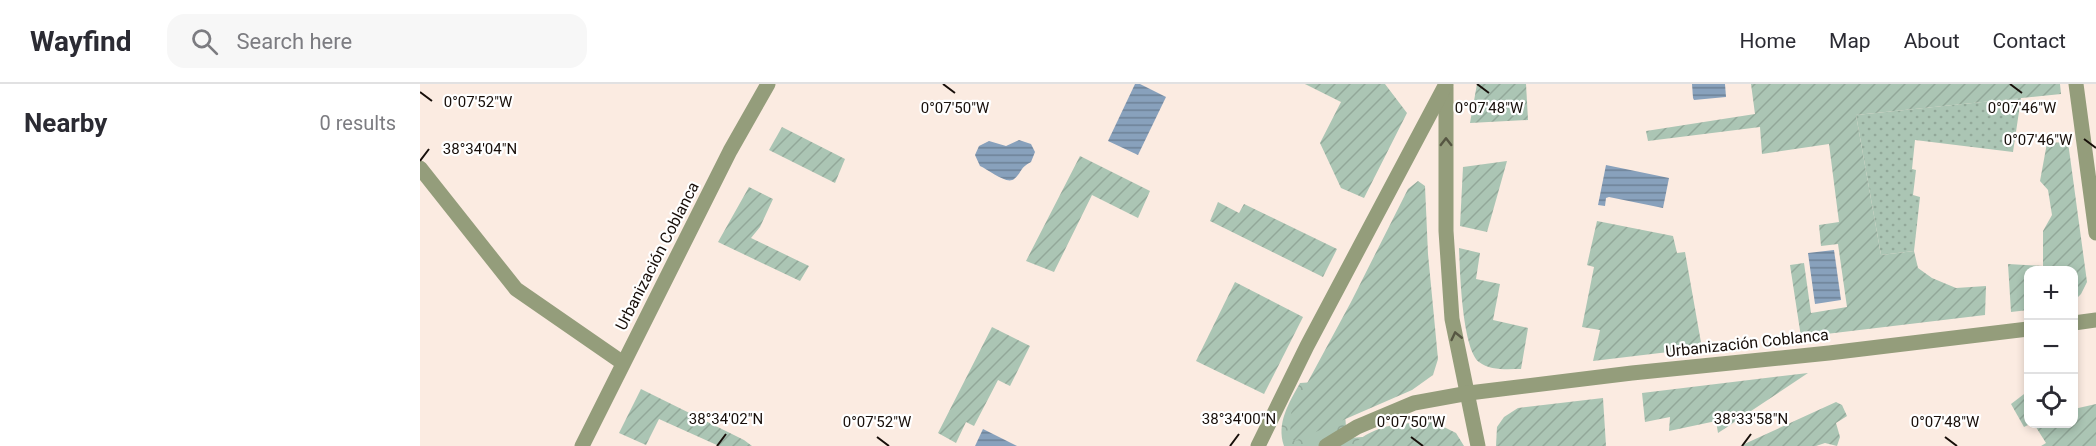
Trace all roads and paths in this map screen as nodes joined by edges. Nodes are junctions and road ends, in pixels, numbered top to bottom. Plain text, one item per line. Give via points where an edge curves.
1 (768, 84) edge
2 (1446, 84) edge
3 (2076, 84) edge
4 (420, 168) edge
5 (2096, 233) edge
6 (2096, 320) edge
7 (2078, 322) edge
8 (2024, 330) edge
9 (623, 363) junction
10 (1469, 393) junction
11 (582, 446) edge
12 (1258, 446) edge
13 (1326, 446) edge
14 (1478, 446) edge

1 - 9 street, Urbanización Coblanca
10 -> 2 street via 1452,319 1446,231
2 - 12 street via 1306,346
3 - 5 street
4 - 9 street via 516,290
6 - 7 street
8 - 10 street, Urbanización Coblanca
9 - 11 street, Urbanización Coblanca
10 - 13 street, Urbanización Coblanca via 1414,403 1357,427
10 - 14 street

